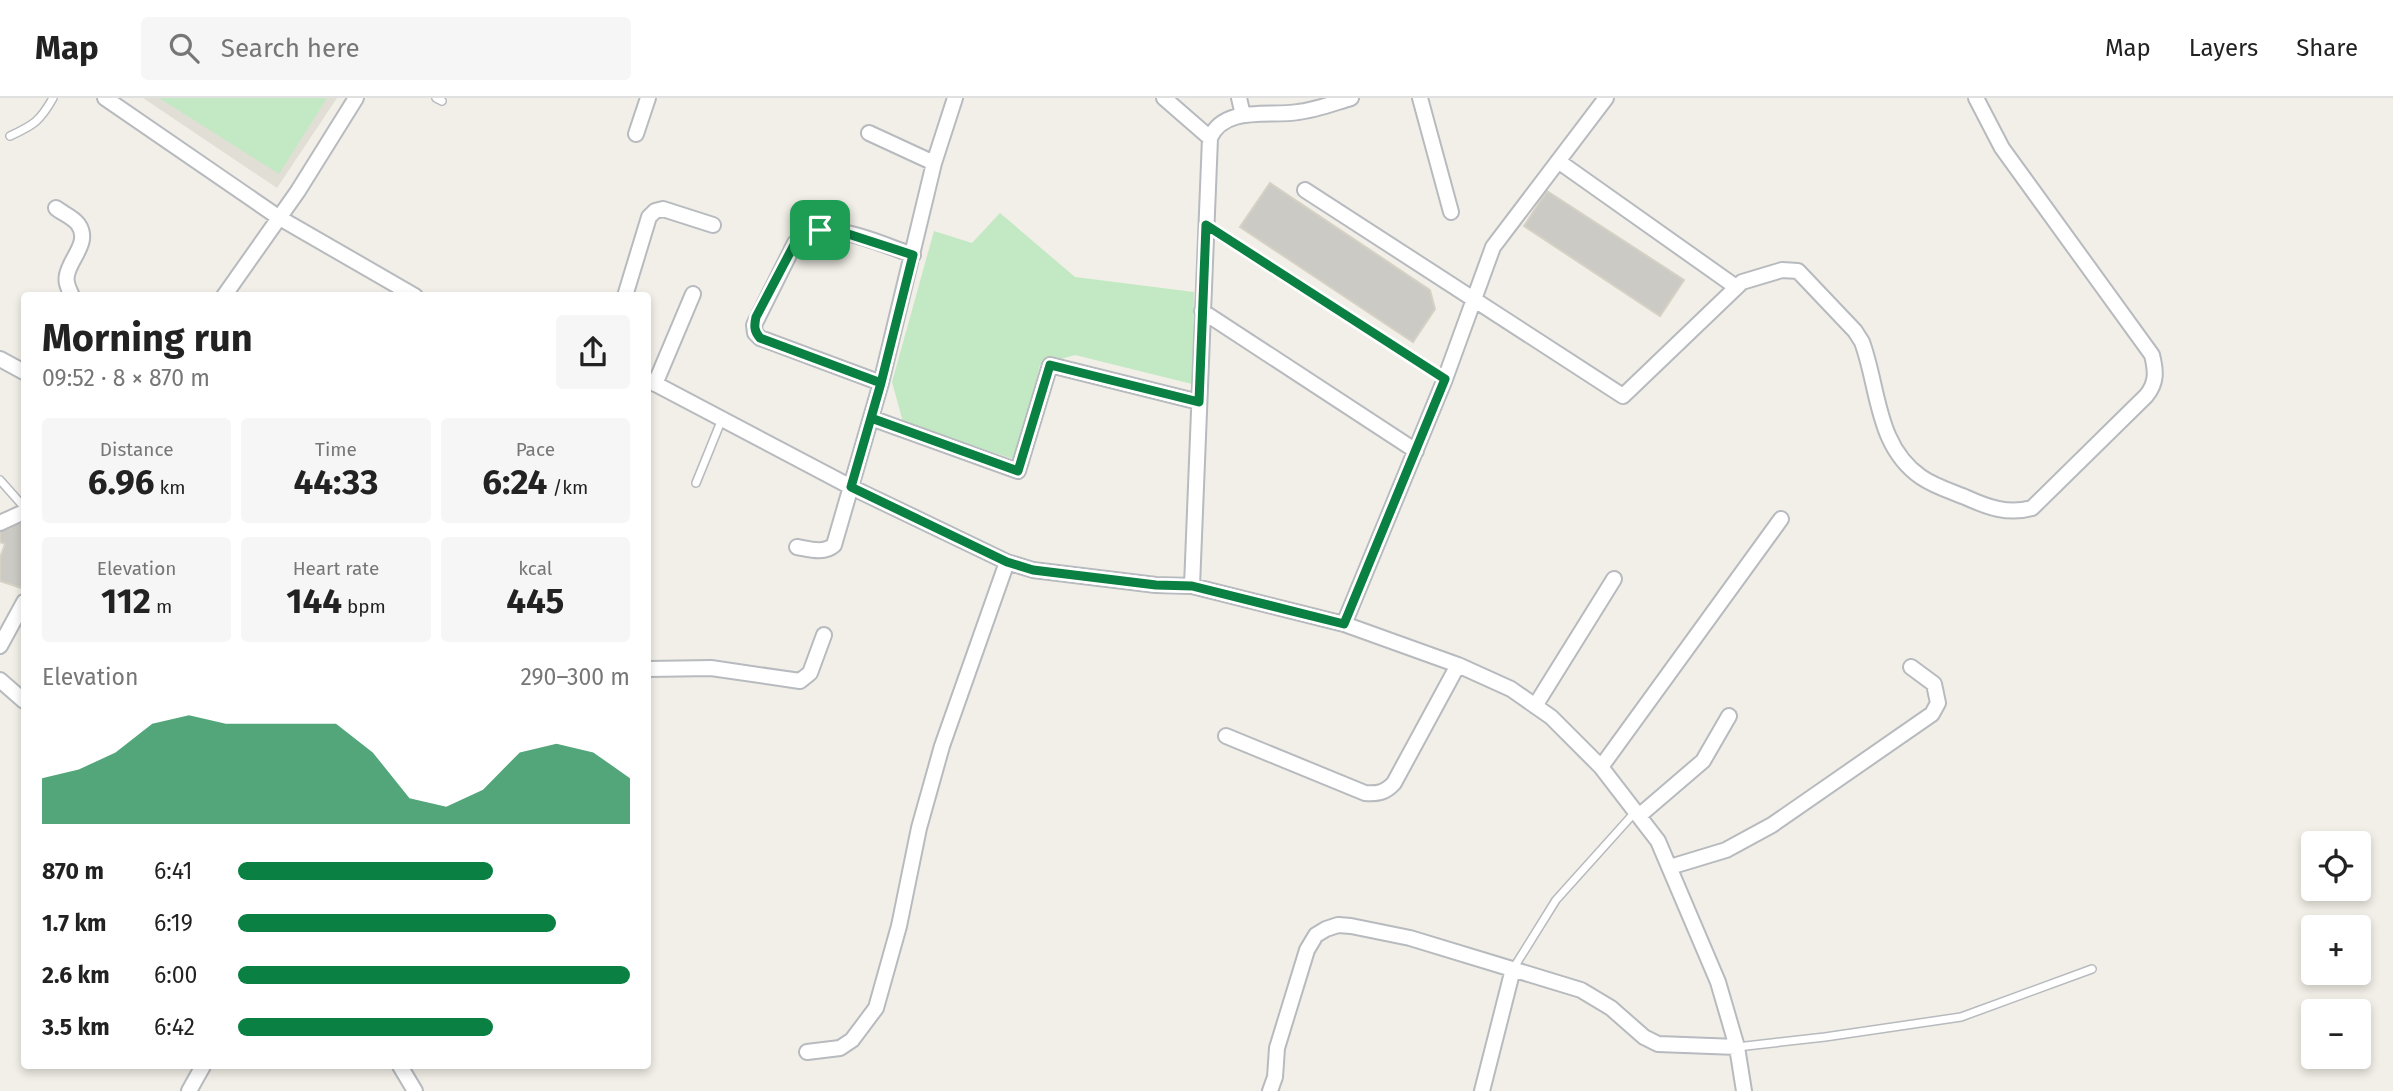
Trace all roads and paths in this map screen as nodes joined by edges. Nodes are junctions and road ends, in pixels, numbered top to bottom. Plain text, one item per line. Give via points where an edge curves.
1 (53, 98) edge
2 (105, 98) edge
3 (356, 98) edge
4 (648, 98) edge
5 (955, 98) edge
6 (1164, 98) edge
7 (1239, 98) edge
8 (1351, 98) edge
9 (1420, 98) edge
10 (1606, 98) edge
11 (1976, 98) edge
12 (1243, 115) junction
13 (869, 133) dead end
14 (636, 134) dead end
15 (10, 136) dead end
16 (1210, 138) junction
17 (1558, 161) junction
18 (934, 163) junction
19 (1305, 190) dead end
20 (55, 208) dead end
21 (1451, 212) dead end
22 (278, 217) junction
23 (713, 225) dead end
24 (1206, 225) junction
25 (913, 255) junction
26 (1735, 287) junction
27 (70, 292) edge
28 (227, 292) edge
29 (408, 292) edge
30 (626, 292) edge
31 (693, 293) dead end
32 (1475, 299) junction
33 (1202, 311) junction
34 (0, 359) edge
35 (21, 370) edge
36 (1445, 379) junction
37 (651, 382) edge
38 (881, 383) junction
39 (1199, 402) junction
40 (871, 418) junction
41 (722, 419) junction
42 (1416, 451) junction
43 (0, 480) edge
44 (695, 483) dead end
45 (851, 487) junction
46 (21, 504) edge
47 (21, 513) edge
48 (1781, 519) dead end
49 (0, 523) edge
50 (797, 547) dead end
51 (1007, 562) junction
52 (1614, 579) dead end
53 (1192, 586) junction
54 (21, 608) edge
55 (1344, 624) junction
56 (824, 635) dead end
57 (0, 646) edge
58 (1458, 665) junction
59 (1911, 667) dead end
60 (651, 669) edge
61 (0, 680) edge
62 (21, 698) edge
63 (1535, 706) junction
64 (1729, 716) dead end
65 (1226, 736) dead end
66 (1601, 767) junction
67 (1638, 813) junction
68 (1671, 867) junction
69 (1513, 969) junction
70 (2092, 969) dead end
71 (1737, 1047) junction
72 (807, 1052) dead end
73 (201, 1069) edge
74 (402, 1069) edge
75 (189, 1091) edge
76 (415, 1091) edge
77 (1270, 1091) edge
78 (1482, 1091) edge
79 (1744, 1091) edge

1 - 15 lane via 41,119
2 - 22 street
3 - 22 street
4 - 14 street
5 - 18 street
6 - 16 street
7 - 12 street
8 - 12 street via 1300,112
9 - 21 street
10 - 17 street
11 - 26 street via 2003,148 2152,355 2156,369 2146,396 2032,508 1989,508 1933,484 1906,465 1889,440 1861,342 1798,271 1782,270
12 - 16 street via 1214,128
13 - 18 street
16 - 24 street
17 - 26 street
17 - 32 street via 1493,247
18 - 25 street
19 - 32 street
20 - 27 street via 78,222 81,231 82,245 67,273
22 - 28 street
22 - 29 street
23 - 30 street via 663,209 655,211 649,217
24 - 33 street
24 - 36 lane
25 - 38 street
25 - 38 street via 831,230 805,235 795,243 754,325 760,338
26 - 32 street via 1623,396
31 - 37 street
32 - 36 street
33 - 39 street
33 - 42 street
34 - 35 street
36 - 42 street
37 - 41 street
38 - 40 street
39 - 40 street via 1050,365 1018,471
39 - 53 street
40 - 45 street
41 - 44 lane
41 - 45 street
42 - 55 street
43 - 46 lane
45 - 50 street via 834,545 829,550
45 - 51 street
47 - 49 street
48 - 66 street
51 - 53 street via 1033,570
51 - 72 street via 942,746 876,1008 852,1040 840,1048
52 - 63 street
53 - 55 street
54 - 57 street
55 - 58 street
56 - 60 street via 810,673 800,681 711,668
58 - 63 street via 1511,688
58 - 65 street via 1394,783 1376,794
59 - 68 street via 1934,684 1938,703 1933,714 1772,825 1726,850
61 - 62 street
63 - 66 street
64 - 67 street via 1703,761
66 - 67 street
67 - 68 street
67 - 69 lane via 1556,901
68 - 71 street via 1718,982
69 - 71 street via 1581,990 1658,1044
69 - 77 street via 1410,938 1351,926 1326,929 1307,950 1277,1048
69 - 78 street
70 - 71 lane via 1961,1017
71 - 79 street
73 - 75 street
74 - 76 street

